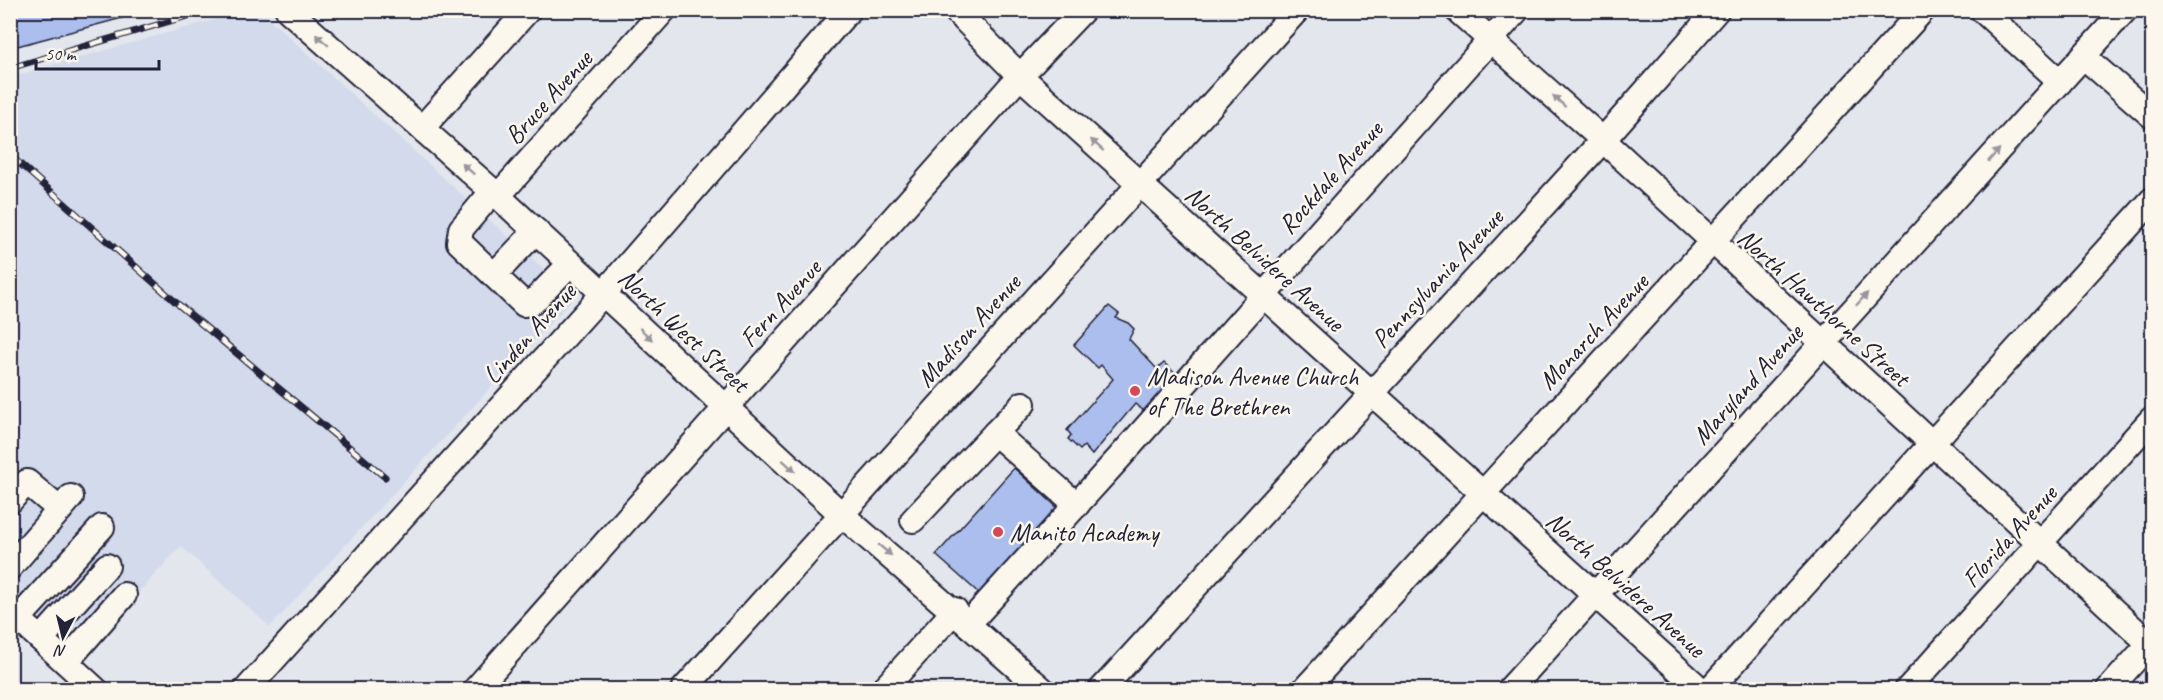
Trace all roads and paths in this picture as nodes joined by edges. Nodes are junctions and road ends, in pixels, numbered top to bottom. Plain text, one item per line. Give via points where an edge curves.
1 (288, 10) edge
2 (528, 10) edge
3 (664, 10) edge
4 (849, 10) edge
5 (955, 10) edge
6 (1083, 10) edge
7 (1297, 10) edge
8 (1457, 10) edge
9 (1517, 10) edge
10 (1717, 10) edge
11 (1923, 10) edge
12 (1982, 10) edge
13 (2125, 10) edge
14 (1491, 39) junction
15 (2083, 56) junction
16 (1020, 76) junction
17 (2060, 82) junction
18 (2152, 116) edge
19 (422, 128) junction
20 (1603, 140) junction
21 (1141, 184) junction
22 (496, 194) junction
23 (2152, 200) edge
24 (536, 231) junction
25 (1712, 243) junction
26 (570, 264) junction
27 (494, 275) junction
28 (1264, 293) junction
29 (603, 294) junction
30 (1823, 343) junction
31 (1370, 393) junction
32 (1023, 404) dead end
33 (725, 408) junction
34 (2152, 419) edge
35 (995, 433) junction
36 (1931, 443) junction
37 (1482, 493) junction
38 (10, 501) edge
39 (1077, 505) junction
40 (840, 513) junction
41 (914, 520) dead end
42 (102, 527) dead end
43 (2040, 545) junction
44 (107, 566) dead end
45 (10, 567) edge
46 (124, 595) dead end
47 (1595, 595) junction
48 (15, 615) edge
49 (962, 616) junction
50 (41, 639) junction
51 (2152, 644) edge
52 (66, 662) junction
53 (96, 690) edge
54 (246, 690) edge
55 (475, 690) edge
56 (683, 690) edge
57 (883, 690) edge
58 (1043, 690) edge
59 (1101, 690) edge
60 (1304, 690) edge
61 (1509, 690) edge
62 (1701, 690) edge
63 (1709, 690) edge
64 (1907, 690) edge
65 (2108, 690) edge

19 -> 1 street, North West Street
2 - 19 street
3 - 22 street, Bruce Avenue
4 - 29 street, Linden Avenue
5 - 16 street, North Belvidere Avenue
6 - 16 street, Fern Avenue
7 - 21 street, Madison Avenue
8 - 14 street, North Hawthorne Street
9 - 14 street, Rockdale Avenue
10 - 20 street, Pennsylvania Avenue
11 - 25 street, Monarch Avenue
12 - 17 street
13 - 15 street, Maryland Avenue
20 -> 14 street, North Hawthorne Street
14 - 28 street, Rockdale Avenue
15 - 17 street, Maryland Avenue
15 - 18 street
21 -> 16 street, North Belvidere Avenue
16 - 33 street, Fern Avenue
30 -> 17 street, Maryland Avenue
22 -> 19 street, North West Street
20 - 25 street, North Hawthorne Street
20 - 31 street, Pennsylvania Avenue
21 - 28 street, North Belvidere Avenue
21 - 40 street, Madison Avenue
22 - 24 street, North West Street
22 - 27 street, Bruce Avenue via 461,229 458,237
23 - 36 street
24 - 26 street, North West Street
24 - 27 street
25 - 30 street, North Hawthorne Street
25 - 37 street, Monarch Avenue
26 - 27 street via 529,304 524,304
26 - 29 street, North West Street
28 - 31 street, North Belvidere Avenue
28 - 39 street, Rockdale Avenue
29 -> 33 street, North West Street
29 - 54 street, Linden Avenue
30 - 36 street, North Hawthorne Street
30 - 47 street, Maryland Avenue
31 - 37 street, North Belvidere Avenue
31 - 59 street, Pennsylvania Avenue
32 - 35 street
33 -> 40 street, North West Street
33 - 55 street, Fern Avenue
34 - 43 street, Florida Avenue
35 - 39 street
35 - 41 street
36 - 43 street, North Hawthorne Street
36 - 63 street
37 - 47 street, North Belvidere Avenue
37 - 60 street, Monarch Avenue
38 - 45 street via 27,482 65,504
39 - 49 street, Rockdale Avenue
40 -> 49 street, North West Street
40 - 56 street, Madison Avenue
42 - 48 street
43 - 51 street, North Hawthorne Street
43 - 64 street, Florida Avenue
44 - 50 street
46 - 52 street
47 - 61 street, Maryland Avenue
47 - 62 street, North Belvidere Avenue
48 - 50 street
49 - 57 street, Rockdale Avenue
49 - 58 street, North West Street
50 - 52 street
51 - 65 street
52 - 53 street

